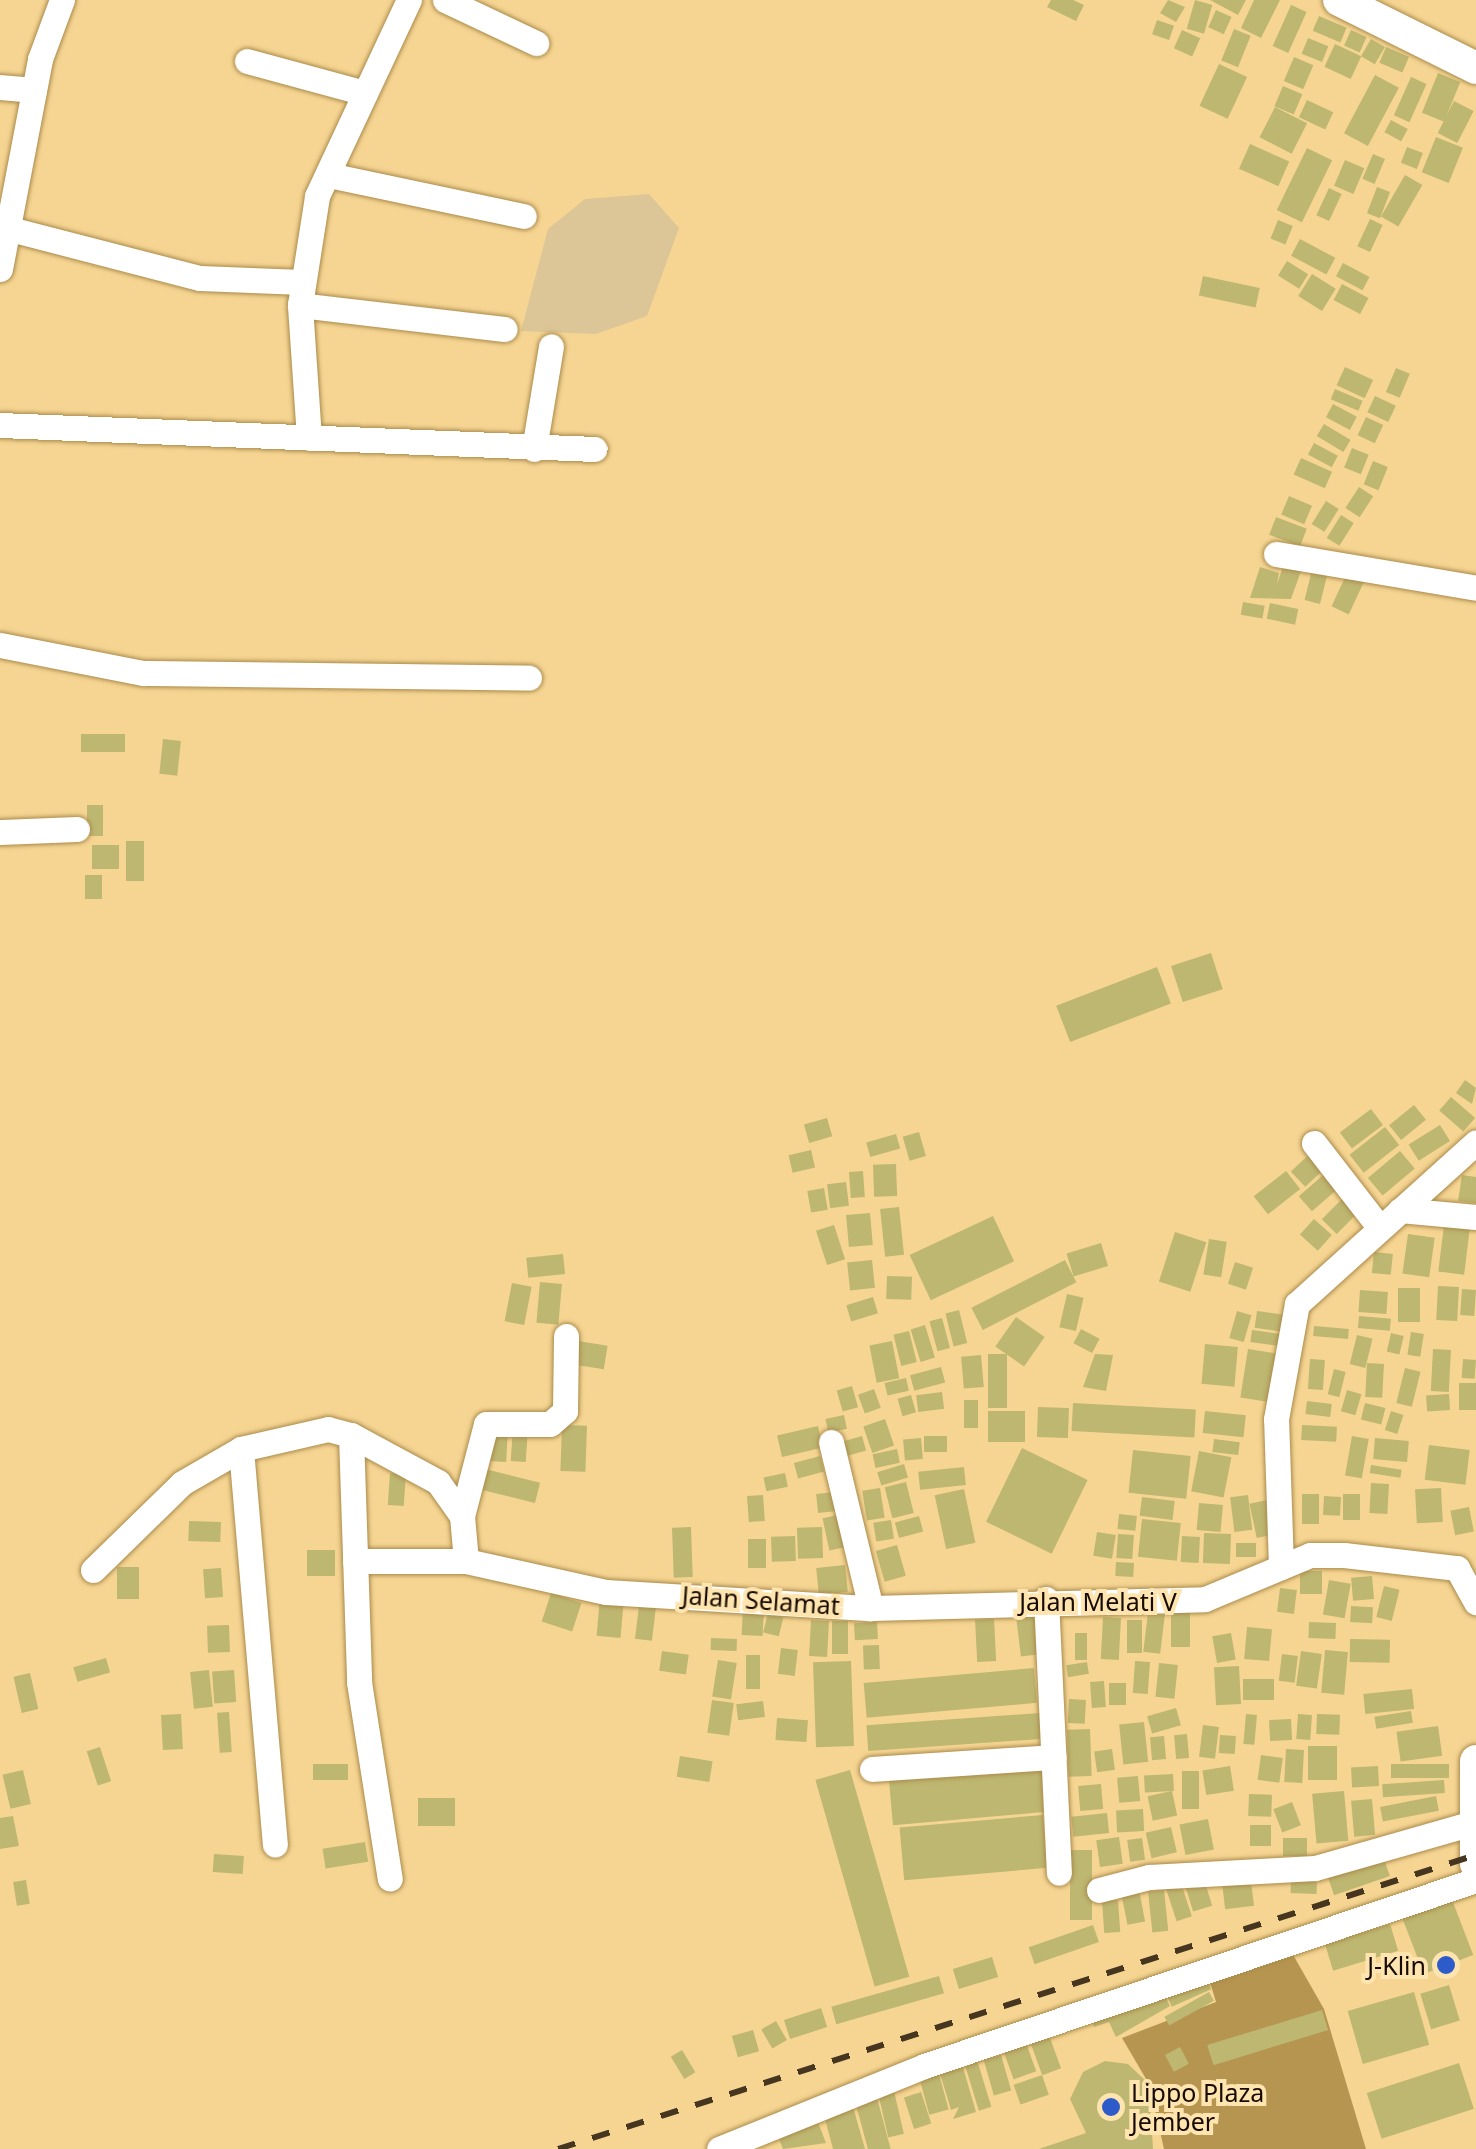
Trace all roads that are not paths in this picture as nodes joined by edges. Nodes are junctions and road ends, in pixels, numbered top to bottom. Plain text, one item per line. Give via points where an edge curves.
1 (62, 0) edge
2 (409, 0) edge
3 (445, 0) edge
4 (1339, 0) edge
5 (536, 43) dead end
6 (247, 62) dead end
7 (1476, 68) edge
8 (0, 87) edge
9 (34, 90) junction
10 (365, 93) junction
11 (329, 175) junction
12 (8, 189) edge
13 (524, 216) dead end
14 (10, 229) junction
15 (0, 269) edge
16 (301, 294) junction
17 (505, 329) dead end
18 (551, 346) dead end
19 (0, 424) edge
20 (309, 438) junction
21 (534, 449) junction
22 (595, 449) dead end
23 (1276, 554) dead end
24 (1476, 588) edge
25 (0, 645) edge
26 (529, 678) dead end
27 (76, 829) dead end
28 (0, 832) edge
29 (1314, 1143) dead end
30 (1472, 1148) edge
31 (1400, 1210) junction
32 (1476, 1217) edge
33 (1380, 1228) junction
34 (566, 1336) dead end
35 (352, 1436) junction
36 (831, 1442) dead end
37 (241, 1450) junction
38 (462, 1516) junction
39 (354, 1561) junction
40 (466, 1561) junction
41 (1280, 1567) junction
42 (92, 1570) dead end
43 (1046, 1599) junction
44 (1476, 1602) edge
45 (871, 1608) junction
46 (1054, 1757) junction
47 (1476, 1761) edge
48 (872, 1769) dead end
49 (1476, 1822) edge
50 (1476, 1832) edge
51 (275, 1845) dead end
52 (1476, 1864) edge
53 (1059, 1873) dead end
54 (390, 1880) dead end
55 (1476, 1880) edge
56 (1098, 1890) dead end
57 (719, 2149) edge

1 - 9 street
2 - 10 street
3 - 5 street
4 - 7 main road
6 - 10 street
8 - 9 street
9 - 12 street
10 - 11 street
11 - 13 street
11 - 16 street
12 - 14 street
14 - 15 street
14 - 16 street via 200,278
16 - 17 street
16 - 20 street
18 - 21 street
19 - 20 street
20 - 21 street
21 - 22 street
23 - 24 street
25 - 26 street via 144,673
27 - 28 street
29 - 33 street
30 - 31 street
31 - 32 street
31 - 33 street
33 - 41 street via 1297,1304 1276,1419
34 - 38 street via 566,1411 550,1424 486,1424
35 - 37 street via 328,1430
35 - 38 street via 419,1466
35 - 39 street
36 - 45 street
37 - 42 street via 182,1483
37 - 51 street
38 - 40 street
39 - 40 street, Jalan Selamat
39 - 54 street via 360,1682
40 - 45 street, Jalan Selamat via 606,1592
41 - 43 street, Jalan Melati V via 1205,1599
41 - 44 street, Jalan Melati V via 1310,1555 1417,1560 1456,1568
43 - 45 street, Jalan Melati V
43 - 46 street
46 - 48 street
46 - 53 street
47 - 49 main road
49 - 50 main road
49 - 56 street via 1315,1868 1149,1877
50 - 52 main road
55 - 57 street via 924,2066

